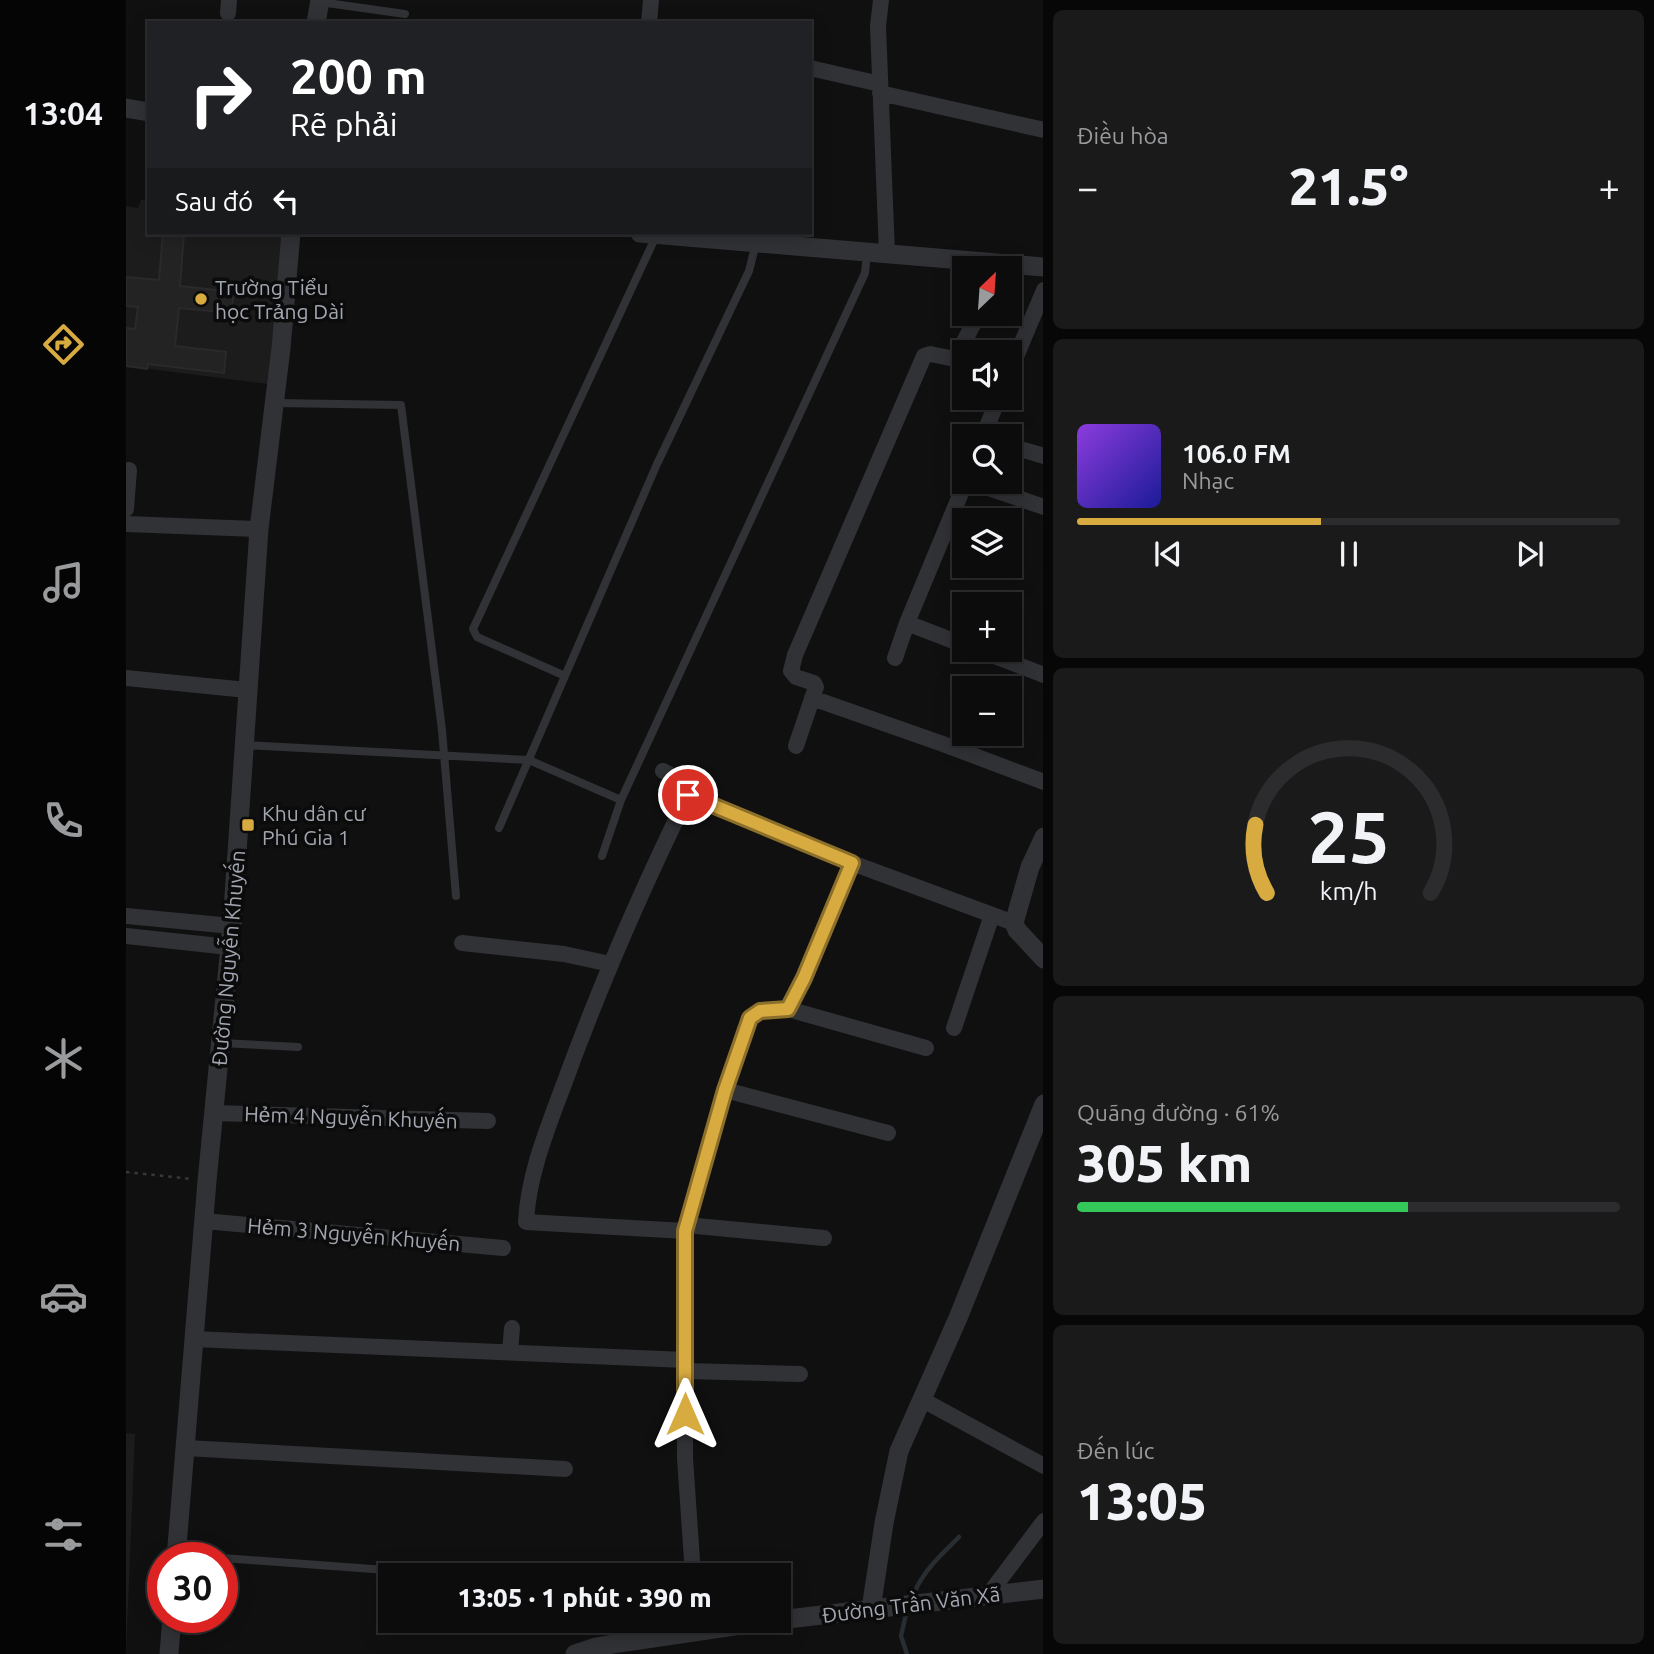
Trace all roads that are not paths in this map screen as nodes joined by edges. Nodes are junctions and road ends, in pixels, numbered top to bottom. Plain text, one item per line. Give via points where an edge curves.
1 (652, 0) edge
2 (881, 0) edge
3 (320, 1) edge
4 (405, 15) dead end
5 (316, 21) edge
6 (649, 21) edge
7 (812, 69) edge
8 (880, 88) junction
9 (126, 108) edge
10 (147, 111) edge
11 (1043, 130) edge
12 (291, 235) edge
13 (647, 235) edge
14 (670, 235) edge
15 (756, 243) junction
16 (877, 253) junction
17 (952, 261) edge
18 (1022, 266) edge
19 (1043, 267) edge
20 (1043, 290) edge
21 (972, 326) edge
22 (1022, 342) edge
23 (274, 402) junction
24 (1022, 450) edge
25 (1043, 456) edge
26 (129, 470) dead end
27 (962, 494) edge
28 (1005, 494) edge
29 (1043, 507) edge
30 (126, 509) edge
31 (126, 524) edge
32 (258, 529) junction
33 (907, 623) junction
34 (952, 640) edge
35 (895, 658) dead end
36 (1010, 662) edge
37 (1043, 675) edge
38 (565, 676) junction
39 (126, 678) edge
40 (247, 690) junction
41 (812, 698) junction
42 (244, 745) junction
43 (796, 746) dead end
44 (444, 755) junction
45 (529, 761) junction
46 (663, 771) dead end
47 (1043, 782) edge
48 (688, 795) junction
49 (621, 800) junction
50 (499, 828) dead end
51 (1043, 837) edge
52 (602, 856) dead end
53 (852, 863) junction
54 (456, 896) dead end
55 (992, 915) junction
56 (126, 916) edge
57 (1014, 923) junction
58 (232, 926) junction
59 (126, 936) edge
60 (462, 943) dead end
61 (229, 947) junction
62 (1043, 959) edge
63 (610, 964) junction
64 (788, 1009) junction
65 (954, 1028) dead end
66 (220, 1043) junction
67 (298, 1047) dead end
68 (926, 1048) dead end
69 (725, 1090) junction
70 (1043, 1104) edge
71 (214, 1113) junction
72 (488, 1121) dead end
73 (888, 1133) dead end
74 (204, 1221) junction
75 (685, 1228) junction
76 (824, 1238) dead end
77 (503, 1248) dead end
78 (512, 1328) dead end
79 (194, 1339) junction
80 (510, 1352) junction
81 (685, 1365) junction
82 (800, 1374) dead end
83 (921, 1399) junction
84 (186, 1448) junction
85 (1043, 1466) edge
86 (565, 1469) dead end
87 (1043, 1521) edge
88 (178, 1542) edge
89 (238, 1559) edge
90 (692, 1563) edge
91 (378, 1569) edge
92 (1043, 1589) edge
93 (989, 1594) junction
94 (871, 1609) junction
95 (791, 1618) edge
96 (171, 1633) edge
97 (663, 1633) edge
98 (596, 1650) edge
99 (169, 1654) edge
100 (575, 1654) edge

1 - 6 street
2 - 8 street
3 - 4 lane
3 - 5 street
7 - 8 street
8 - 11 street
8 - 16 street
9 - 10 street
12 - 23 street, Đường Nguyễn Khuyến
13 - 38 lane via 473,629 477,637
14 - 15 street
15 - 16 street
15 - 38 lane via 749,271 657,464
16 - 17 street
16 - 49 lane
18 - 19 street
20 - 22 street
21 - 41 street via 955,359 930,354 920,363 791,665 796,677 815,685
23 - 32 street, Đường Nguyễn Khuyến
23 - 44 lane via 401,405
24 - 25 street
26 - 30 street
27 - 33 street
28 - 29 street
31 - 32 street
32 - 40 street, Đường Nguyễn Khuyến
33 - 34 street
33 - 35 street
36 - 37 street
38 - 45 lane
39 - 40 street
40 - 42 street, Đường Nguyễn Khuyến
41 - 43 street
41 - 47 street
42 - 44 lane
42 - 58 street, Đường Nguyễn Khuyến
44 - 45 lane
44 - 54 lane
45 - 49 lane
45 - 50 lane
46 - 48 street via 690,785
48 - 53 street
48 - 63 street
49 - 52 lane
51 - 57 street
53 - 55 street
53 - 64 street
55 - 57 street
55 - 65 street
56 - 58 street
57 - 62 street
58 - 61 street, Đường Nguyễn Khuyến
59 - 61 street
60 - 63 street
61 - 66 street, Đường Nguyễn Khuyến
63 - 75 street via 551,1123 527,1203 526,1222
64 - 68 street
64 - 69 street via 760,1011 750,1018
66 - 67 lane
66 - 71 street, Đường Nguyễn Khuyến
69 - 73 street
69 - 75 street
70 - 83 street
71 - 72 street, Hẻm 4 Nguyễn Khuyến
71 - 74 street, Đường Nguyễn Khuyến
74 - 77 street, Hẻm 3 Nguyễn Khuyến
74 - 79 street, Đường Nguyễn Khuyến
75 - 76 street
75 - 81 street
78 - 80 street
79 - 80 street
79 - 84 street, Đường Nguyễn Khuyến
80 - 81 street
81 - 82 street
81 - 90 street
83 - 85 street
83 - 94 street via 899,1451
84 - 86 street
84 - 88 street, Đường Nguyễn Khuyến
87 - 93 street
89 - 91 lane
92 - 93 street, Đường Trần Văn Xã
93 - 94 street, Đường Trần Văn Xã
94 - 95 street, Đường Trần Văn Xã
96 - 99 street
97 - 98 street, Đường Trần Văn Xã
98 - 100 street, Đường Trần Văn Xã

